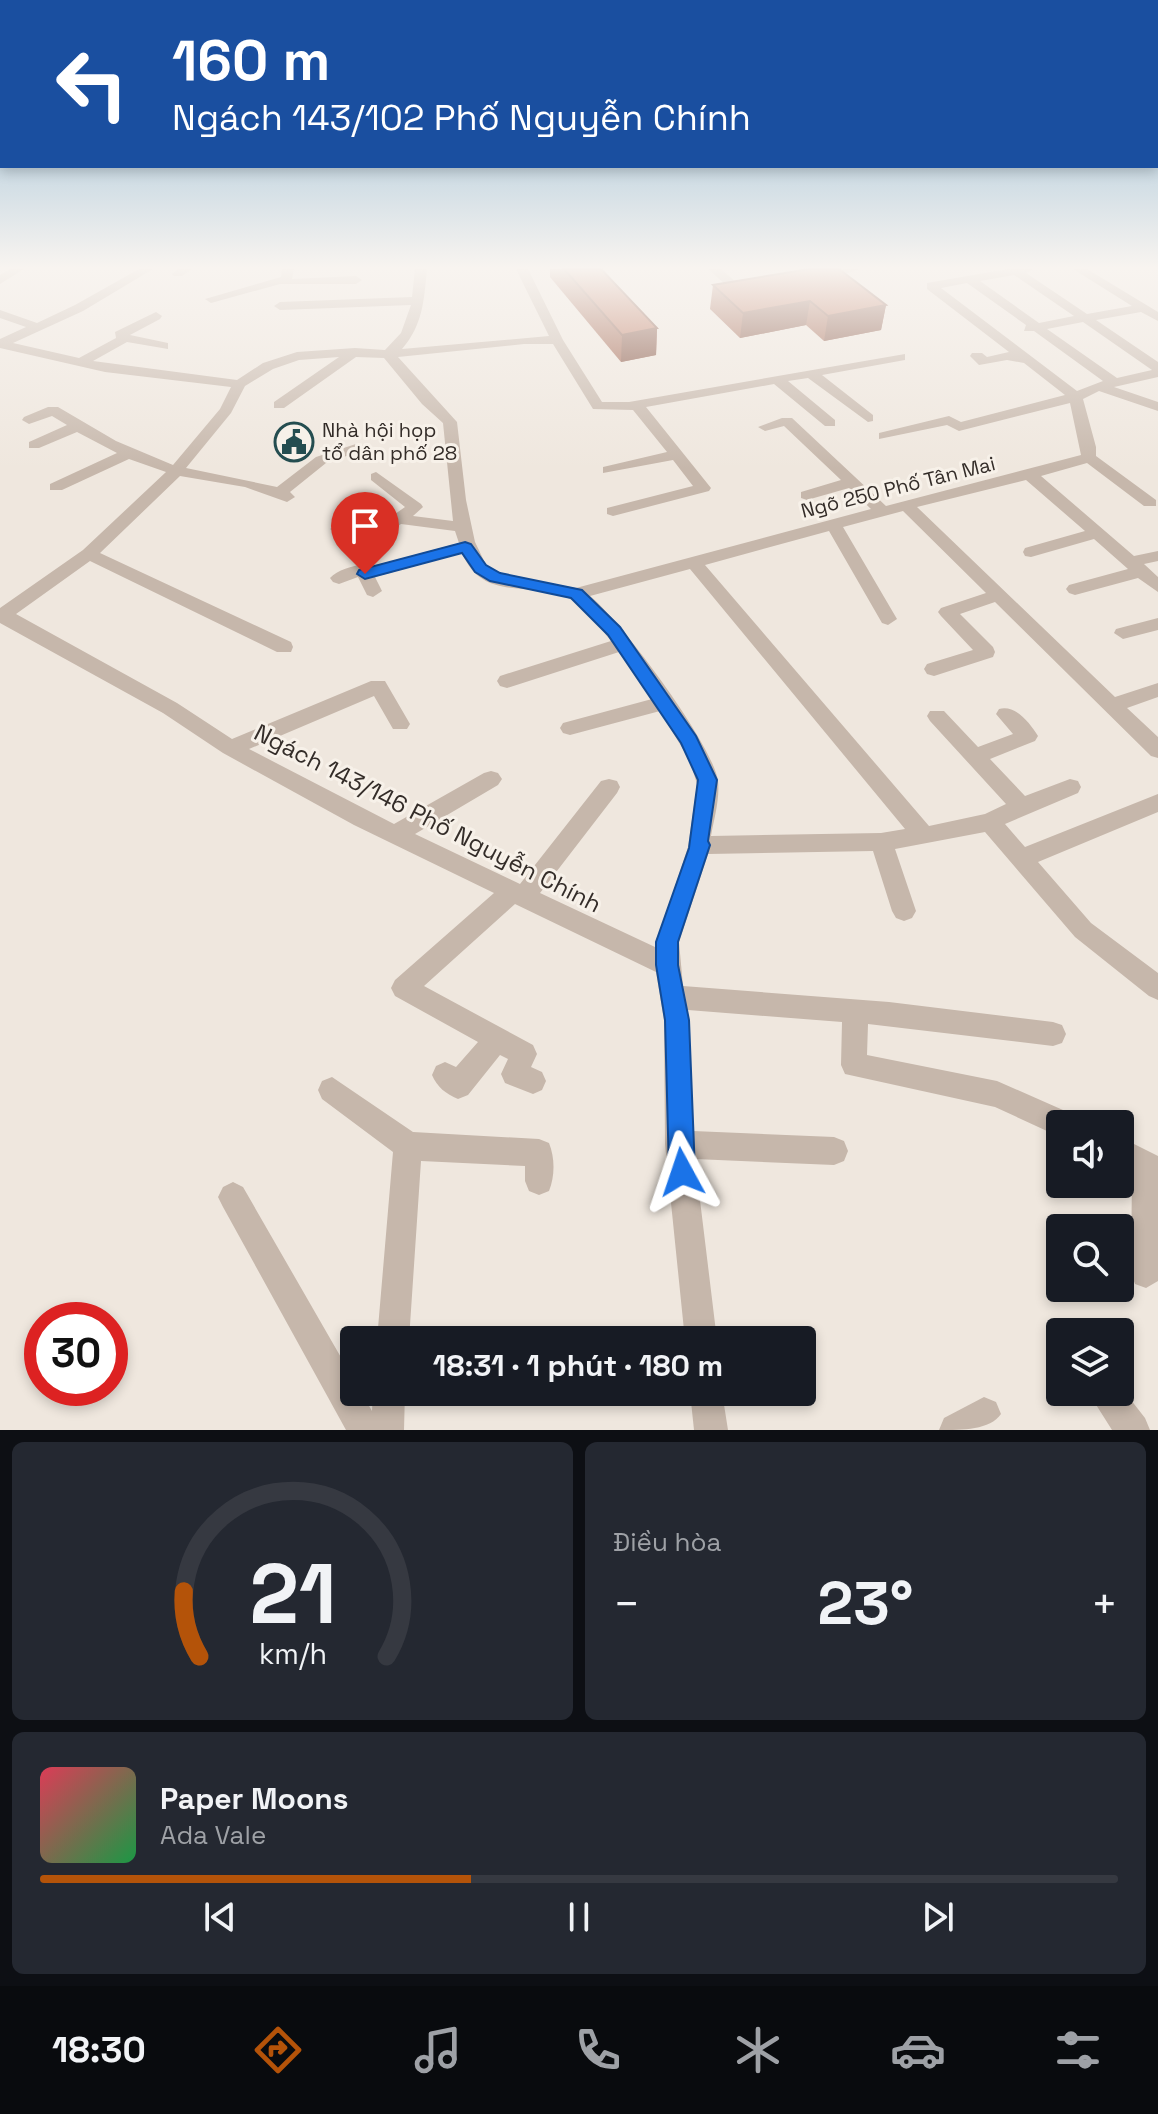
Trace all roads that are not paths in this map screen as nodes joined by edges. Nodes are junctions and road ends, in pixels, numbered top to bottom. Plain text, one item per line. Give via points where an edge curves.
1 (121, 336) edge
2 (409, 336) edge
3 (555, 336) edge
4 (997, 336) edge
5 (1047, 336) edge
6 (1107, 336) edge
7 (125, 338) junction
8 (557, 340) junction
9 (0, 344) edge
10 (163, 346) dead end
11 (355, 352) junction
12 (388, 354) junction
13 (977, 356) dead end
14 (900, 357) dead end
15 (1027, 359) junction
16 (80, 363) junction
17 (810, 373) junction
18 (1156, 374) edge
19 (777, 379) junction
20 (239, 384) junction
21 (1106, 384) junction
22 (1076, 397) junction
23 (279, 405) dead end
24 (637, 405) junction
25 (1158, 407) edge
26 (868, 418) dead end
27 (29, 420) dead end
28 (830, 423) dead end
29 (78, 426) junction
30 (765, 427) dead end
31 (884, 436) dead end
32 (34, 445) dead end
33 (359, 447) dead end
34 (127, 454) junction
35 (676, 455) junction
36 (1088, 457) junction
37 (608, 470) dead end
38 (176, 471) junction
39 (1030, 475) junction
40 (376, 477) dead end
41 (852, 482) junction
42 (56, 487) dead end
43 (807, 495) dead end
44 (1150, 503) dead end
45 (906, 505) junction
46 (613, 511) dead end
47 (882, 511) junction
48 (398, 519) junction
49 (833, 524) junction
50 (338, 529) dead end
51 (1098, 533) junction
52 (464, 537) junction
53 (1031, 552) dead end
54 (89, 554) junction
55 (1158, 556) edge
56 (694, 562) junction
57 (1136, 566) junction
58 (365, 574) junction
59 (339, 578) dead end
60 (1158, 586) edge
61 (1075, 589) dead end
62 (373, 591) dead end
63 (576, 594) junction
64 (999, 595) junction
65 (2, 616) edge
66 (888, 619) dead end
67 (1158, 624) edge
68 (1123, 633) dead end
69 (623, 644) junction
70 (284, 647) dead end
71 (934, 669) dead end
72 (507, 681) dead end
73 (1158, 690) edge
74 (664, 703) junction
75 (1112, 705) junction
76 (1006, 714) dead end
77 (937, 716) dead end
78 (400, 724) dead end
79 (570, 728) dead end
80 (230, 748) junction
81 (1158, 750) edge
82 (975, 756) junction
83 (491, 779) dead end
84 (609, 787) dead end
85 (1070, 787) dead end
86 (1158, 803) edge
87 (1021, 806) junction
88 (990, 822) junction
89 (394, 835) junction
90 (924, 836) junction
91 (881, 842) junction
92 (700, 845) junction
93 (1021, 859) junction
94 (518, 895) junction
95 (904, 911) dead end
96 (667, 965) junction
97 (1158, 988) edge
98 (673, 997) junction
99 (855, 1011) junction
100 (1053, 1034) dead end
101 (497, 1039) junction
102 (445, 1075) dead end
103 (533, 1081) dead end
104 (332, 1090) dead end
105 (1046, 1117) edge
106 (679, 1144) junction
107 (408, 1146) junction
108 (834, 1151) dead end
109 (1141, 1162) edge
110 (539, 1181) dead end
111 (233, 1197) dead end
112 (1146, 1273) dead end
113 (394, 1326) edge
114 (699, 1326) edge
115 (388, 1406) edge
116 (708, 1406) edge
117 (1115, 1406) edge
118 (364, 1430) edge
119 (387, 1430) edge
120 (711, 1430) edge
121 (1133, 1430) edge

1 - 7 street
2 - 12 street
3 - 8 street
4 - 15 street
5 - 21 street
6 - 18 street
7 - 10 street
7 - 16 street
8 - 12 street
8 - 24 street via 598,406
9 - 16 street
11 - 12 street
11 - 20 street via 297,356
11 - 23 street
12 - 52 street via 450,422
13 - 15 street via 984,362 1009,356
14 - 17 street
15 - 22 street
16 - 20 street
17 - 19 street
17 - 26 street
18 - 21 street
19 - 24 street
19 - 28 street
20 - 38 street via 226,410
21 - 22 street
21 - 25 street
22 - 31 street via 959,427 949,420
22 - 36 street
24 - 35 street
27 - 29 street via 53,410
29 - 32 street
29 - 34 street
30 - 41 street via 787,421 808,450
33 - 38 street via 321,460 283,495 256,484
34 - 38 street
34 - 42 street
35 - 37 street
35 - 46 street via 703,488
36 - 39 street, Ngõ 250 Phố Tân Mai
36 - 44 street
38 - 54 street
39 - 45 street, Ngõ 250 Phố Tân Mai
39 - 51 street
40 - 48 street via 415,507
41 - 43 street
41 - 47 street
45 - 47 street, Ngõ 250 Phố Tân Mai
45 - 64 street
47 - 49 street, Ngõ 250 Phố Tân Mai
48 - 50 street via 361,546
48 - 52 street
49 - 56 street, Ngõ 250 Phố Tân Mai
49 - 66 street
51 - 53 street
51 - 57 street
52 - 58 street
52 - 63 street via 480,569 496,578
54 - 65 street
54 - 70 street
55 - 57 street
56 - 63 street, Ngõ 250 Phố Tân Mai
56 - 90 street
57 - 60 street
57 - 61 street
58 - 59 street via 363,569
58 - 62 street
63 - 69 street
64 - 71 street via 947,612 986,652
64 - 75 street
65 - 80 street, Ngách 143/146 Phố Nguyễn Chính via 170,708
67 - 68 street
69 - 72 street
69 - 74 street
73 - 75 street
74 - 79 street
74 - 92 street via 708,780
75 - 81 street
76 - 82 street via 1028,736
77 - 82 street
78 - 80 street via 378,686
80 - 89 street, Ngách 143/146 Phố Nguyễn Chính
82 - 87 street
83 - 89 street
84 - 94 street
85 - 87 street
86 - 93 street
87 - 88 street
88 - 90 street
88 - 93 street
89 - 94 street, Ngách 143/146 Phố Nguyễn Chính
90 - 91 street
91 - 92 street
91 - 95 street
92 - 96 street via 667,942
93 - 97 street via 1083,930
94 - 96 street, Ngách 143/146 Phố Nguyễn Chính
94 - 101 street via 404,988
96 - 98 street
98 - 99 street
98 - 106 street
99 - 100 street
99 - 105 street via 854,1065 997,1094
101 - 102 street via 458,1086
101 - 103 street via 524,1054 514,1074
104 - 107 street
106 - 108 street
106 - 114 street
107 - 110 street via 539,1153
107 - 113 street
109 - 112 street
111 - 118 street
115 - 119 street
116 - 120 street
117 - 121 street

